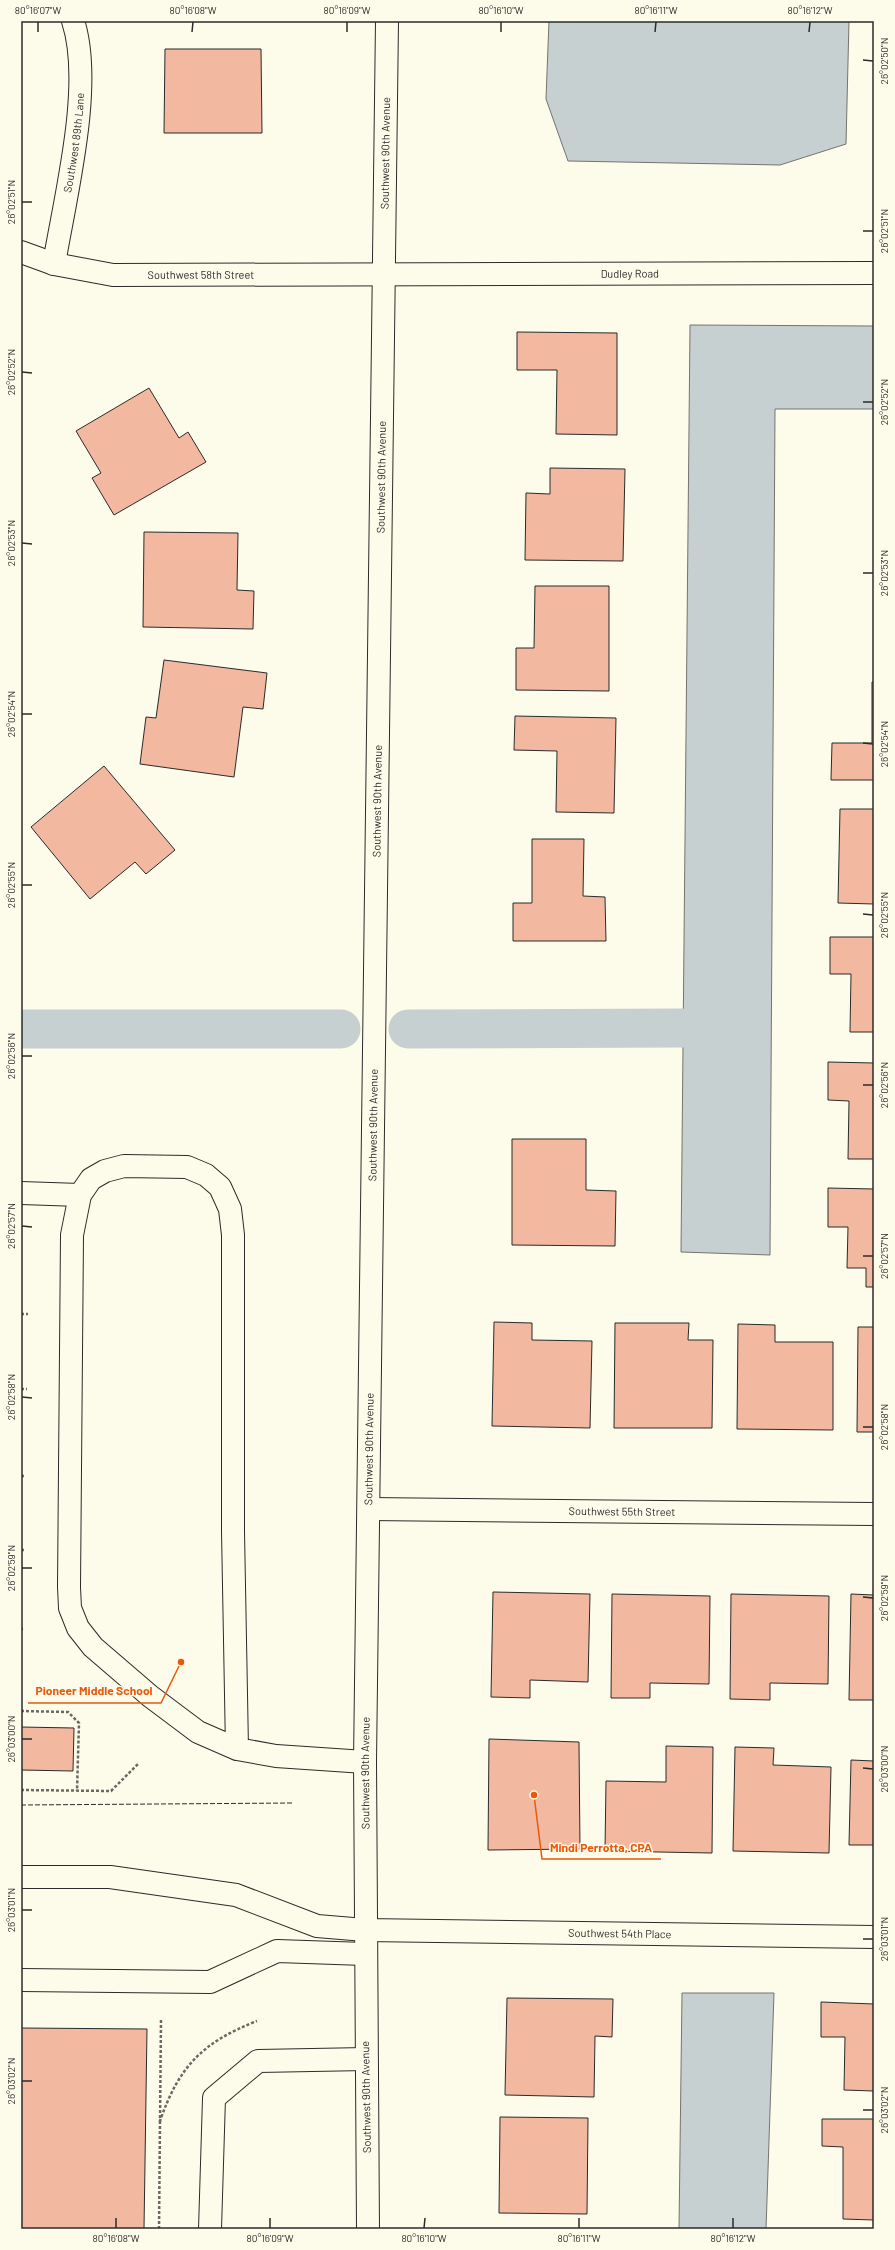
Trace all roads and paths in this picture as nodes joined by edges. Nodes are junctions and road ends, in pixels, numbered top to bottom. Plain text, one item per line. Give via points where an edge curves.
1 (73, 21) edge
2 (387, 21) edge
3 (21, 252) edge
4 (54, 264) junction
5 (874, 274) edge
6 (385, 276) junction
7 (21, 1193) edge
8 (80, 1195) junction
9 (21, 1314) edge
10 (28, 1314) dead end
11 (21, 1389) edge
12 (27, 1389) dead end
13 (21, 1476) edge
14 (25, 1476) dead end
15 (369, 1509) junction
16 (874, 1514) edge
17 (21, 1711) edge
18 (237, 1749) junction
19 (365, 1762) junction
20 (139, 1763) dead end
21 (21, 1790) edge
22 (77, 1791) junction
23 (21, 1877) edge
24 (365, 1930) junction
25 (874, 1937) edge
26 (365, 1954) junction
27 (21, 1980) edge
28 (161, 2020) dead end
29 (257, 2021) dead end
30 (366, 2059) junction
31 (160, 2121) junction
32 (159, 2229) edge
33 (210, 2229) edge
34 (368, 2229) edge

1 - 4 street, Southwest 89th Lane via 79,38 80,77 76,139
2 - 6 street, Southwest 90th Avenue
3 - 4 street, Southwest 58th Street
4 - 6 street, Southwest 58th Street via 113,276
5 - 6 street, Dudley Road
6 - 15 street, Southwest 90th Avenue
7 - 8 street
8 - 18 street via 72,1235 70,1608 78,1628 93,1647 145,1691 198,1732
8 - 18 street via 91,1179 105,1170 124,1166 187,1167 206,1175 220,1188 230,1209 233,1235 233,1531
9 - 10 path
11 - 12 path
13 - 14 path
15 - 16 street, Southwest 55th Street
15 - 19 street, Southwest 90th Avenue
17 - 22 path via 68,1712 79,1723
18 - 19 street via 276,1756
19 - 24 street, Southwest 90th Avenue
20 - 22 path via 111,1791
21 - 22 path
23 - 24 street, Southwest 54th Place via 110,1877 228,1893 317,1926
24 - 25 street, Southwest 54th Place
24 - 26 street, Southwest 90th Avenue
26 - 27 street via 277,1951 210,1982
26 - 30 street, Southwest 90th Avenue
28 - 31 path
29 - 31 path via 212,2042 196,2057 180,2075
30 - 33 street via 258,2061 214,2098
30 - 34 street, Southwest 90th Avenue
31 - 32 path

